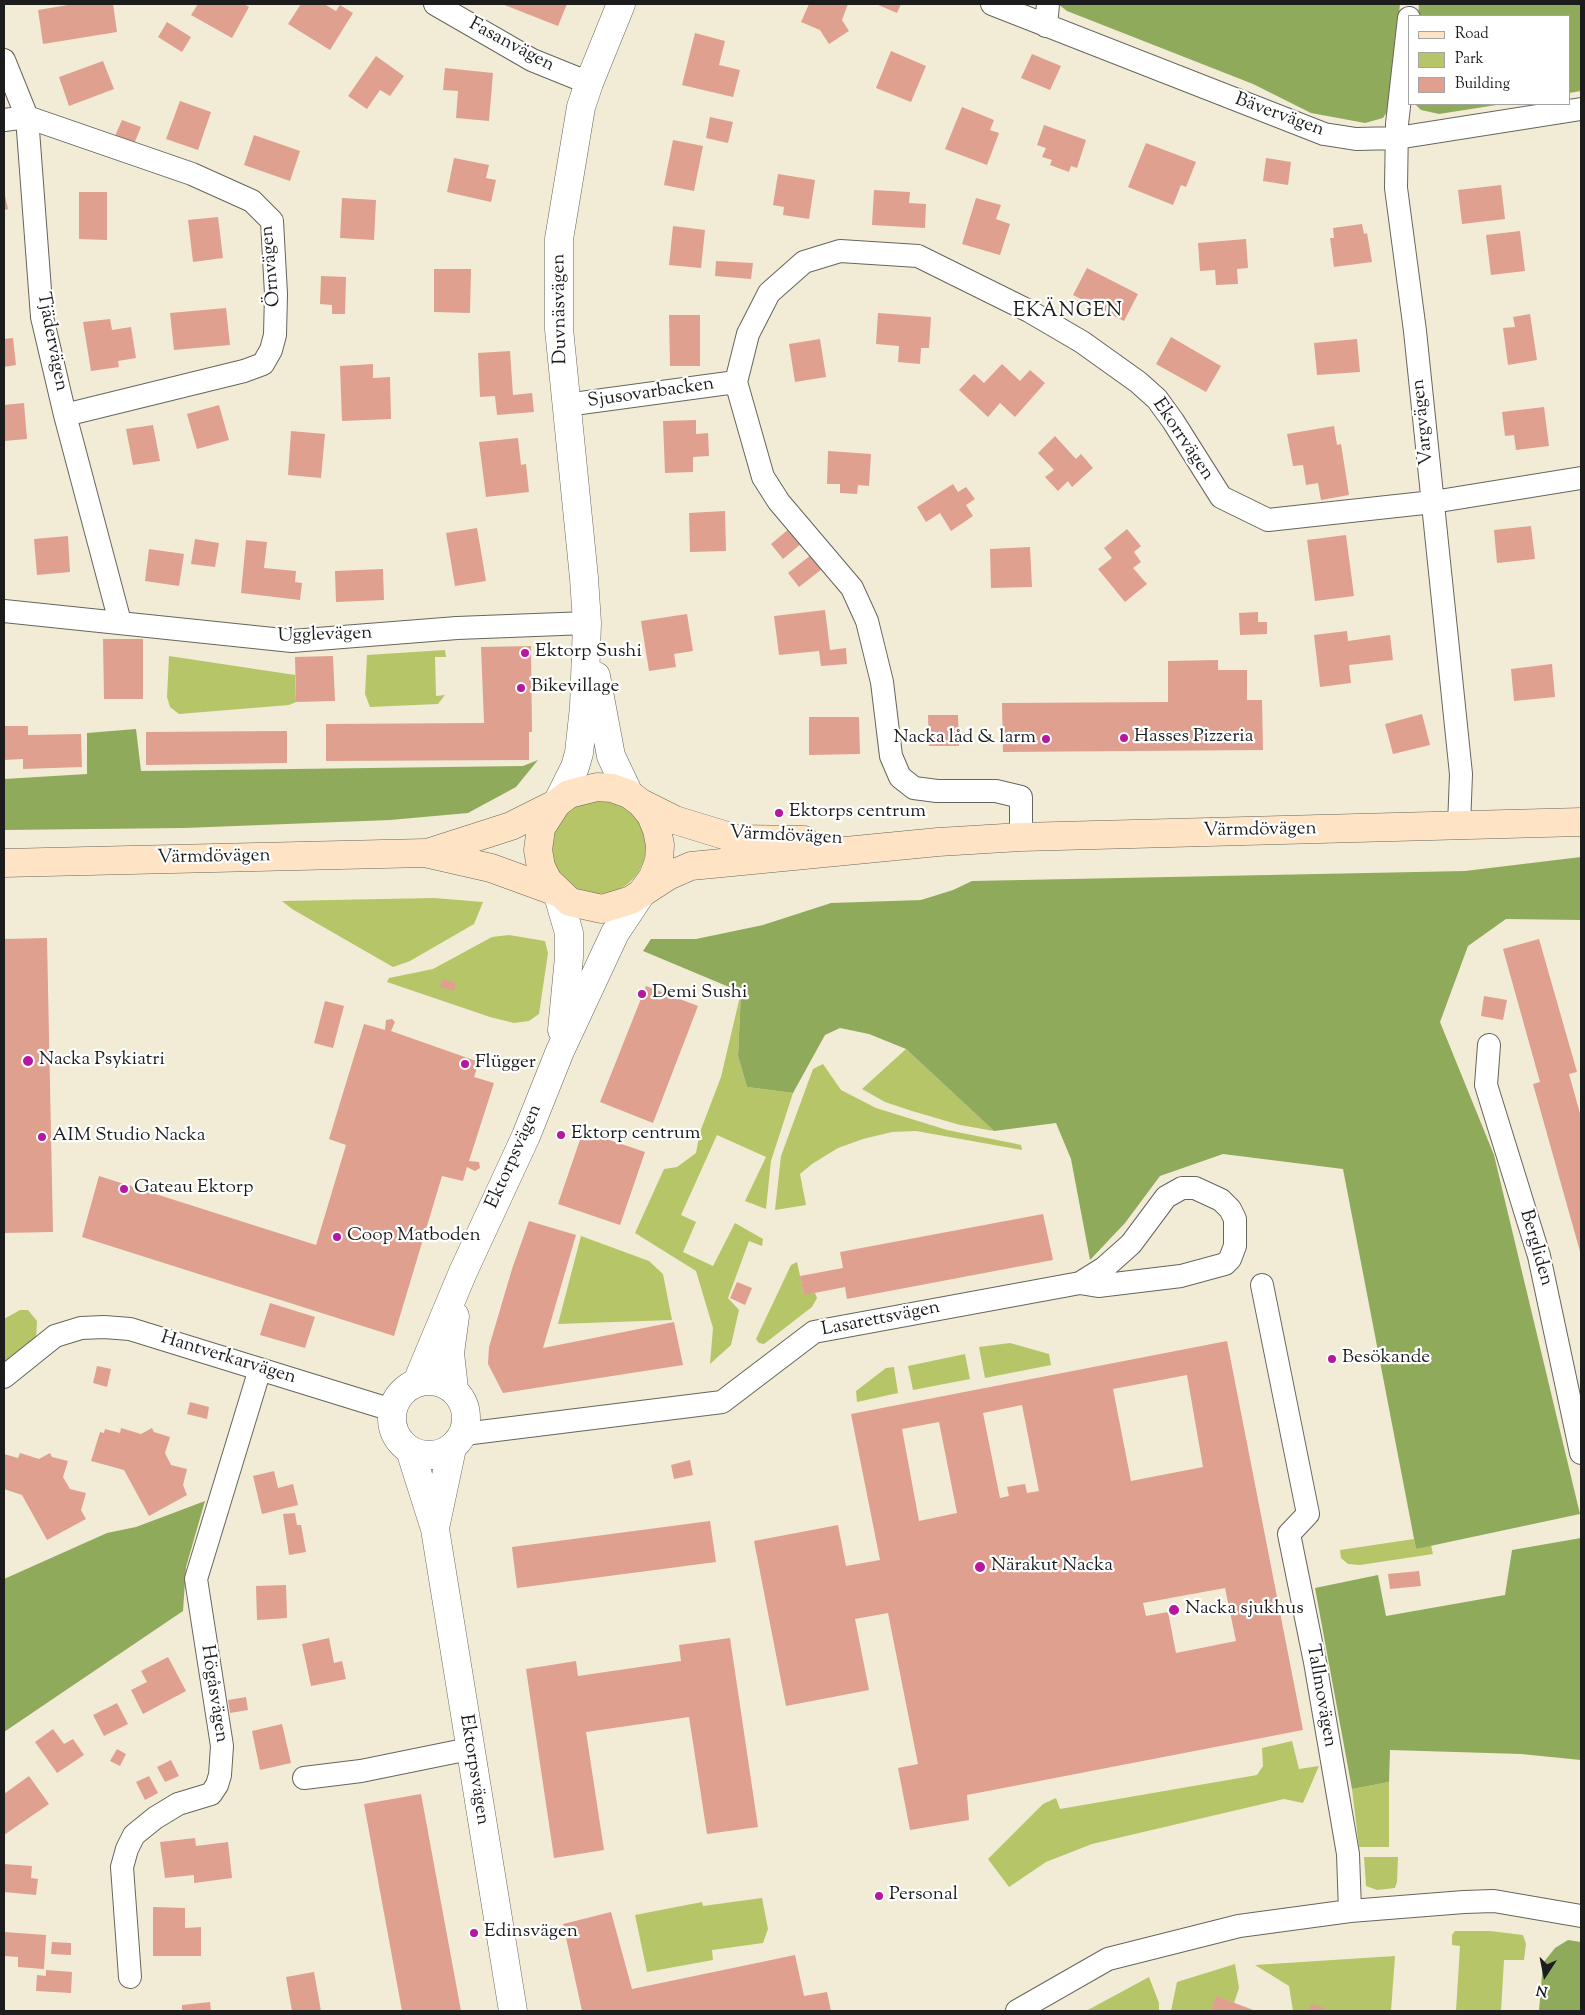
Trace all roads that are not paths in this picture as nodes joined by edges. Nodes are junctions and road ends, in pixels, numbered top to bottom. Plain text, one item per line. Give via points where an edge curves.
1 (435, 4) edge
2 (621, 4) edge
3 (992, 4) edge
4 (1047, 15) edge
5 (1408, 27) edge
6 (4, 60) edge
7 (589, 83) junction
8 (1581, 108) edge
9 (27, 117) junction
10 (4, 120) edge
11 (1397, 138) junction
12 (736, 382) junction
13 (566, 406) junction
14 (65, 415) junction
15 (1581, 478) edge
16 (1433, 502) junction
17 (4, 610) edge
18 (120, 622) junction
19 (587, 623) junction
20 (635, 798) junction
21 (557, 803) junction
22 (1581, 822) edge
23 (1459, 826) junction
24 (1021, 837) junction
25 (938, 842) junction
26 (425, 853) junction
27 (4, 863) edge
28 (643, 891) junction
29 (557, 892) junction
30 (1489, 1044) dead end
31 (560, 1051) junction
32 (1080, 1283) junction
33 (1262, 1285) dead end
34 (458, 1290) junction
35 (260, 1369) junction
36 (4, 1377) edge
37 (417, 1382) junction
38 (454, 1389) junction
39 (392, 1410) junction
40 (458, 1441) junction
41 (410, 1450) junction
42 (1581, 1453) edge
43 (435, 1529) junction
44 (469, 1749) junction
45 (304, 1778) dead end
46 (1350, 1911) junction
47 (1581, 1916) edge
48 (130, 1977) dead end
49 (513, 2011) edge
50 (1017, 2011) edge

1 - 7 street, Fasanvägen via 532,60
2 - 7 street, Duvnäsvägen
3 - 4 street, Bävervägen
4 - 11 street, Bävervägen via 1324,134 1356,139
5 - 11 street, Vargvägen
6 - 9 street, Tjädervägen
7 - 13 street, Duvnäsvägen via 581,107 559,240 559,329
8 - 11 street, Bävervägen
9 - 10 street, Örnvägen
9 - 14 street, Tjädervägen via 42,317
9 - 14 street, Örnvägen via 192,174 252,201 272,221 275,335 263,364
11 - 16 street, Vargvägen via 1396,188
12 - 13 street, Sjusovarbacken
12 - 16 street, Ekorrvägen via 748,334 769,293 804,262 840,251 918,256 1029,311 1082,342 1138,382 1174,421 1221,497 1268,520
12 - 24 street via 763,476 779,502 852,588 867,621 882,682 891,756 900,777 914,788 996,791 1021,797
13 - 19 street, Duvnäsvägen
14 - 18 street, Tjädervägen
15 - 16 street, Ekorrvägen
16 - 23 street, Vargvägen via 1461,774
17 - 18 street, Ugglevägen
18 - 19 street, Ugglevägen via 292,642 457,628
19 - 20 street, Duvnäsvägen via 611,756
19 - 21 street, Duvnäsvägen via 584,707 578,753 575,768
20 - 21 main road, Värmdövägen via 612,788 597,787 582,789
20 - 25 main road, Värmdövägen via 692,826 737,839
20 - 28 main road, Värmdövägen via 654,822 660,846 653,878
21 - 26 main road, Värmdövägen via 511,826
21 - 29 main road, Värmdövägen via 542,828 538,850 541,867
22 - 23 main road, Värmdövägen
23 - 24 main road, Värmdövägen
24 - 25 main road, Värmdövägen
25 - 28 main road, Värmdövägen via 692,866
26 - 27 main road, Värmdövägen
26 - 29 main road, Värmdövägen via 491,868
28 - 29 main road, Värmdövägen via 632,900 602,909 570,902
28 - 31 street, Ektorpsvägen via 615,933
29 - 31 street, Ektorpsvägen via 569,933
30 - 42 street, Bergliden via 1486,1085 1539,1256
31 - 34 street, Ektorpsvägen
32 - 32 street, Lasarettsvägen via 1098,1286 1181,1276 1225,1264 1235,1246 1235,1219 1220,1200 1200,1190 1182,1188 1166,1197 1131,1244 1104,1268
32 - 40 street, Lasarettsvägen via 814,1332 722,1402
33 - 46 street, Tallmovägen via 1308,1514 1289,1534 1348,1854
34 - 37 street, Ektorpsvägen
34 - 38 street, Ektorpsvägen via 450,1353
35 - 36 street, Hantverkarvägen via 130,1329 104,1327 81,1328 55,1336
35 - 39 street, Hantverkarvägen
35 - 48 street, Högåsvägen via 196,1579 222,1746 218,1786 211,1794 178,1804 155,1818 134,1835 127,1849 122,1867
37 - 38 street via 443,1382
37 - 39 street via 397,1398
38 - 40 street via 467,1411
39 - 41 street via 392,1425 398,1440
40 - 41 street via 439,1455 424,1455
40 - 43 street, Ektorpsvägen
41 - 43 street, Ektorpsvägen
43 - 44 street, Ektorpsvägen
44 - 45 street via 361,1771
44 - 49 street, Ektorpsvägen
46 - 47 street via 1494,1902
46 - 50 street via 1239,1926 1108,1959

